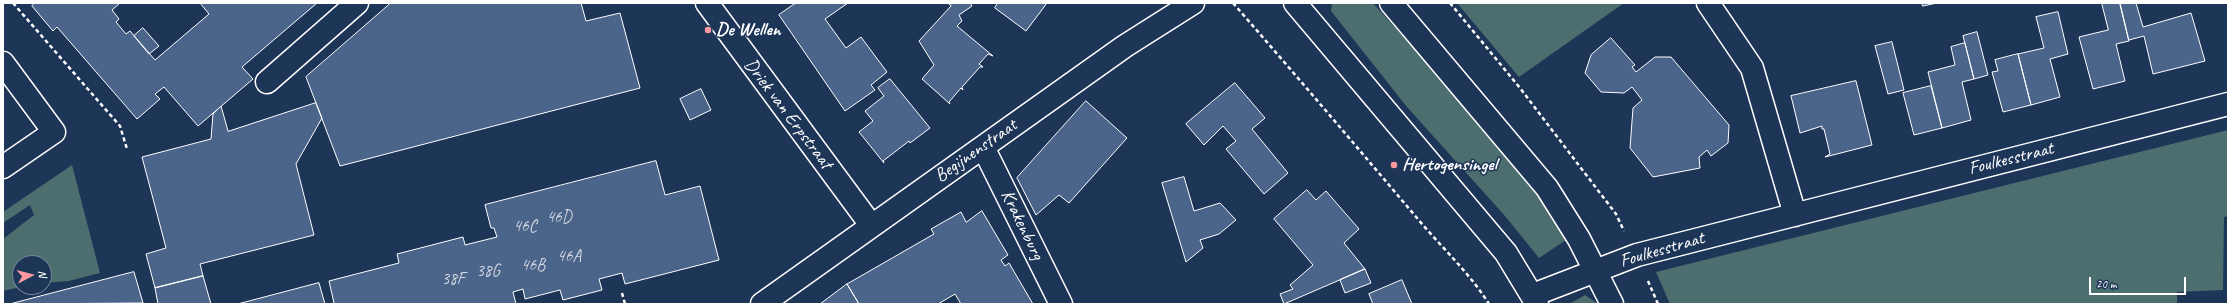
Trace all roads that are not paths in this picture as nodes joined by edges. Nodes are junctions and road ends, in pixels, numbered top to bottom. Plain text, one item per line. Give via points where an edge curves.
1 (358, 3) edge
2 (707, 3) edge
3 (1194, 3) edge
4 (1295, 3) edge
5 (1391, 3) edge
6 (1708, 3) edge
7 (3, 63) edge
8 (267, 82) dead end
9 (2228, 104) edge
10 (983, 147) junction
11 (3, 167) edge
12 (1795, 215) junction
13 (871, 225) junction
14 (1594, 271) junction
15 (1535, 299) edge
16 (762, 304) edge
17 (1061, 304) edge
18 (1612, 304) edge

1 - 8 street
2 - 13 street, Driek van Erpstraat
3 - 10 street, Begijnenstraat via 1125,46
4 - 15 street via 1506,253
5 - 14 street via 1547,188 1579,239
6 - 12 street via 1752,68
7 - 11 street via 54,132
9 - 12 street, Foulkesstraat
10 - 13 street, Begijnenstraat
10 - 17 street, Krakenburg
12 - 14 street, Foulkesstraat via 1637,255
13 - 16 street, Begijnenstraat
14 - 15 street, Foulkesstraat
14 - 18 street

